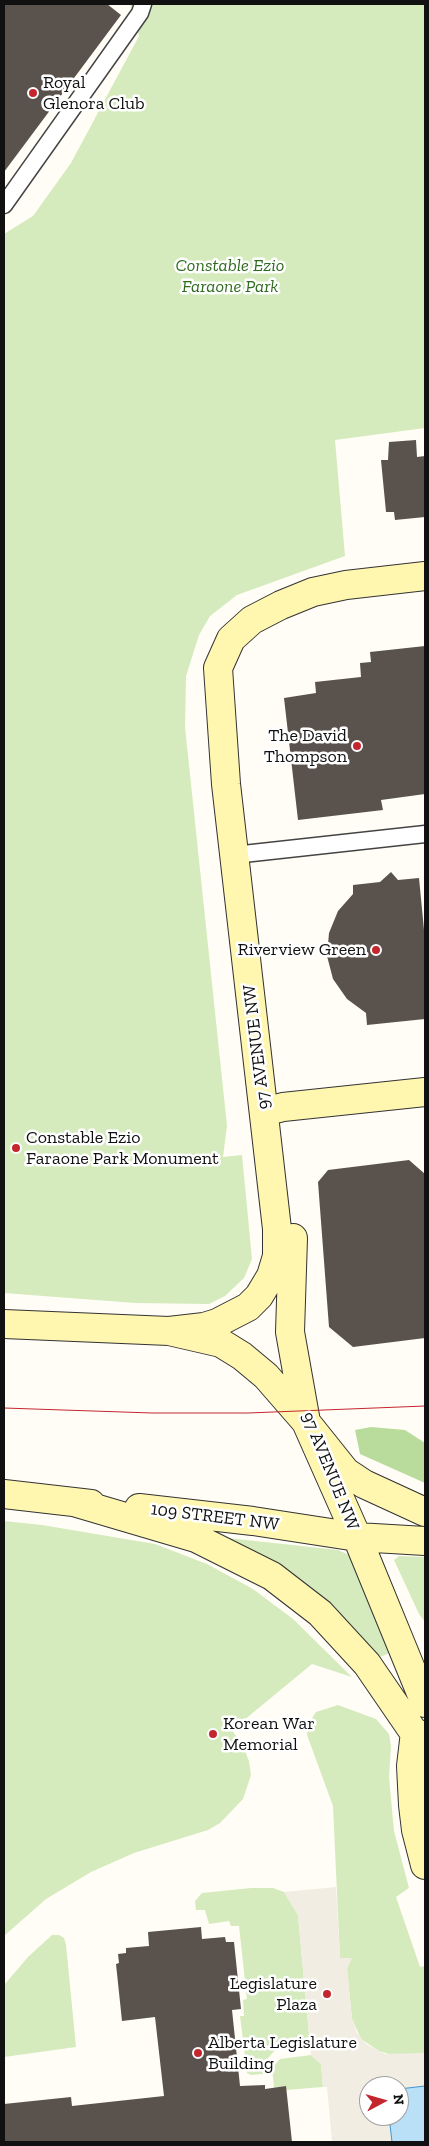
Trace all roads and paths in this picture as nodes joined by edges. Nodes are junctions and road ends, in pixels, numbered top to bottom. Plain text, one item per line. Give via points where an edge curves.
1 (143, 4) edge
2 (4, 205) edge
3 (425, 576) edge
4 (425, 834) edge
5 (234, 855) junction
6 (425, 1092) edge
7 (274, 1110) junction
8 (4, 1324) edge
9 (169, 1331) junction
10 (306, 1422) junction
11 (4, 1494) edge
12 (74, 1502) junction
13 (425, 1512) edge
14 (357, 1537) junction
15 (425, 1541) edge
16 (425, 1704) edge
17 (425, 1708) edge
18 (420, 1745) edge
19 (425, 1865) edge

1 - 2 lane via 140,13
3 - 5 main road, 97 AVENUE NW via 313,592 252,620 231,639 218,668 219,714
4 - 5 lane
5 - 7 main road, 97 AVENUE NW
6 - 7 main road
7 - 9 main road, 97 AVENUE NW via 277,1256 271,1276 259,1296 229,1318 204,1327
7 - 10 main road, 97 AVENUE NW via 294,1230 290,1332
8 - 9 main road
9 - 10 main road via 221,1343 242,1356 266,1376
10 - 13 main road via 346,1472 364,1484
10 - 14 main road, 97 AVENUE NW
11 - 12 main road, 109 STREET NW
12 - 14 main road, 109 STREET NW via 253,1521
12 - 18 main road via 196,1538 272,1576 320,1613 367,1664
14 - 15 main road, 109 STREET NW
14 - 16 main road, 97 AVENUE NW
17 - 18 main road
18 - 19 main road via 411,1766 416,1830

